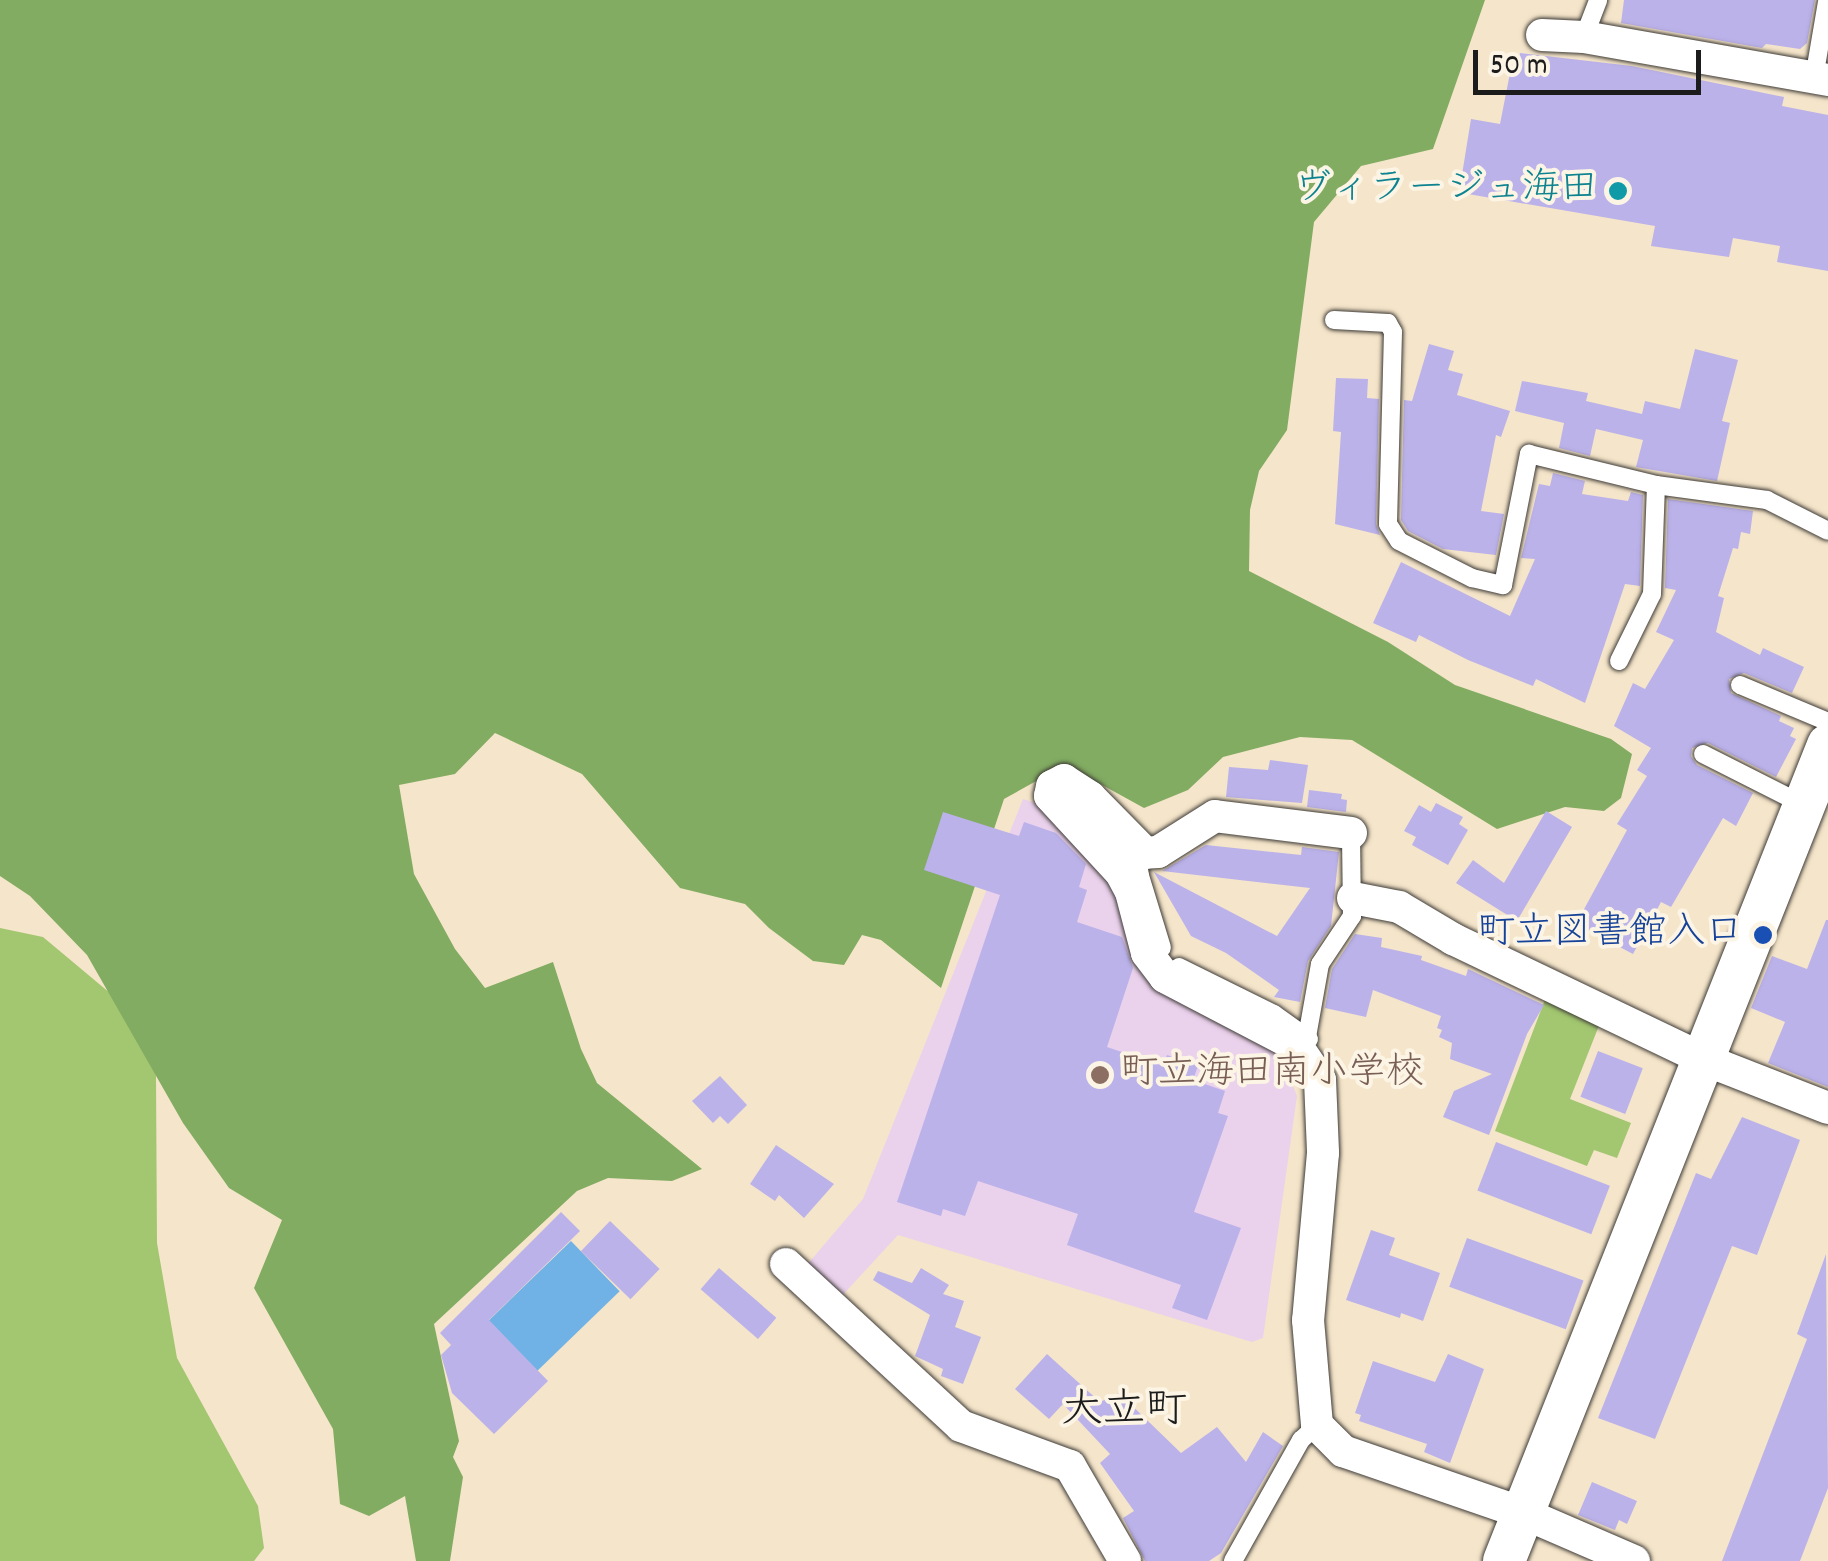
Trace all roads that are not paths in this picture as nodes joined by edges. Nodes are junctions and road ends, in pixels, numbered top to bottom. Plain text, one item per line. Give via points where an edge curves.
1 (1598, 0) edge
2 (1827, 2) edge
3 (1542, 35) dead end
4 (1584, 38) junction
5 (1821, 79) edge
6 (1334, 320) dead end
7 (1656, 485) junction
8 (1828, 531) edge
9 (1619, 662) dead end
10 (1740, 684) dead end
11 (1828, 722) edge
12 (1828, 745) edge
13 (1703, 754) dead end
14 (1804, 805) junction
15 (1351, 833) joint
16 (1145, 852) junction
17 (1353, 898) junction
18 (1307, 1037) junction
19 (1703, 1059) junction
20 (1320, 1080) junction
21 (1828, 1108) edge
22 (786, 1264) dead end
23 (1317, 1426) junction
24 (1523, 1513) junction
25 (1125, 1561) edge
26 (1233, 1561) edge
27 (1504, 1561) edge
28 (1634, 1561) edge

1 - 4 lane
2 - 5 lane
3 - 4 street
4 - 5 street
6 - 7 lane via 1388,323 1393,332 1388,524 1399,541 1472,578 1503,585 1529,454
7 - 8 lane via 1767,500
7 - 9 lane via 1652,594
10 - 11 lane
12 - 14 street
13 - 14 lane
14 - 19 street
15 - 16 street via 1215,816 1158,852
15 - 17 lane
16 - 18 lane via 1140,876 1168,959
16 - 20 street via 1090,797 1064,780 1052,786 1050,796 1121,872 1165,977 1297,1046
17 - 18 lane via 1352,916 1320,964
17 - 19 street via 1400,907 1453,940
18 - 20 lane via 1322,1059
19 - 21 street
19 - 24 street
20 - 23 street via 1323,1154 1308,1320
22 - 25 street via 961,1426 1070,1466
23 - 24 street via 1343,1451
23 - 26 lane via 1301,1440
24 - 27 street
24 - 28 street

